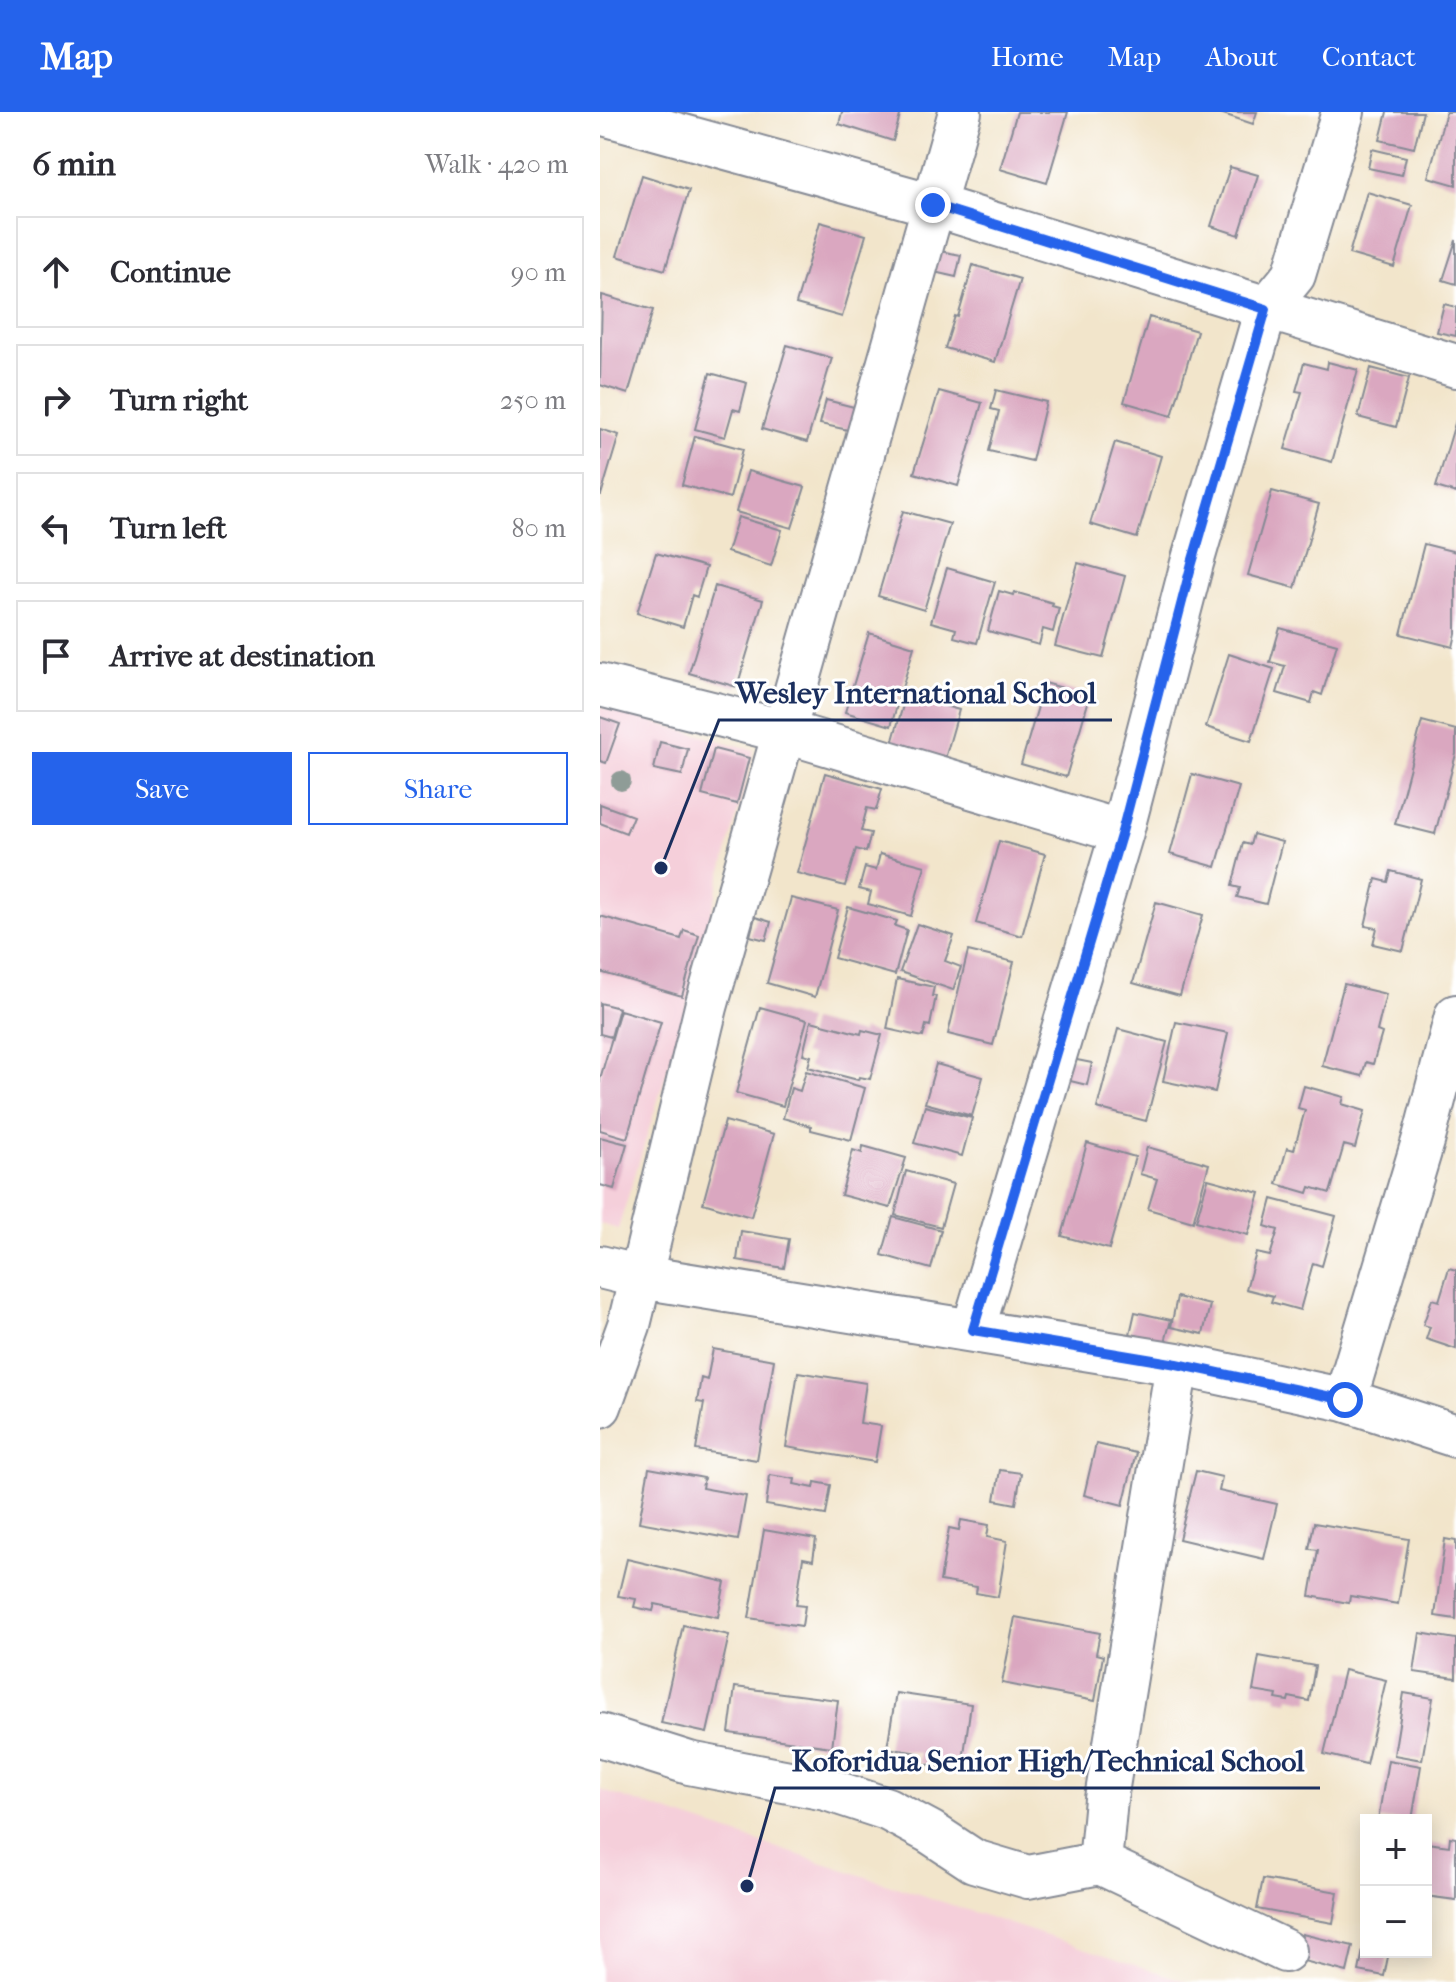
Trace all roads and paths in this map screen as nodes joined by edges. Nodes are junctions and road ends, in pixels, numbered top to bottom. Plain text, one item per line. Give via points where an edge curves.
1 (960, 112) edge
2 (1343, 112) edge
3 (602, 117) edge
4 (933, 205) junction
5 (1266, 309) junction
6 (1456, 366) edge
7 (600, 685) edge
8 (783, 731) junction
9 (1122, 832) junction
10 (1456, 1016) edge
11 (600, 1267) edge
12 (641, 1277) junction
13 (973, 1330) junction
14 (1177, 1364) junction
15 (1345, 1400) junction
16 (600, 1406) edge
17 (1456, 1436) edge
18 (600, 1735) edge
19 (1100, 1863) junction
20 (1285, 1951) dead end

1 - 4 street
2 - 5 street via 1294,275
3 - 4 street
4 - 5 street
4 - 8 street
5 - 6 street
5 - 9 street
7 - 8 street
8 - 9 street
8 - 12 street via 706,1007
9 - 13 street
10 - 15 street
11 - 12 street
12 - 13 street
12 - 16 street
13 - 14 street
14 - 15 street
14 - 19 street
15 - 17 street
18 - 19 street via 689,1763 841,1794 887,1809 974,1861 1028,1877
19 - 20 street

